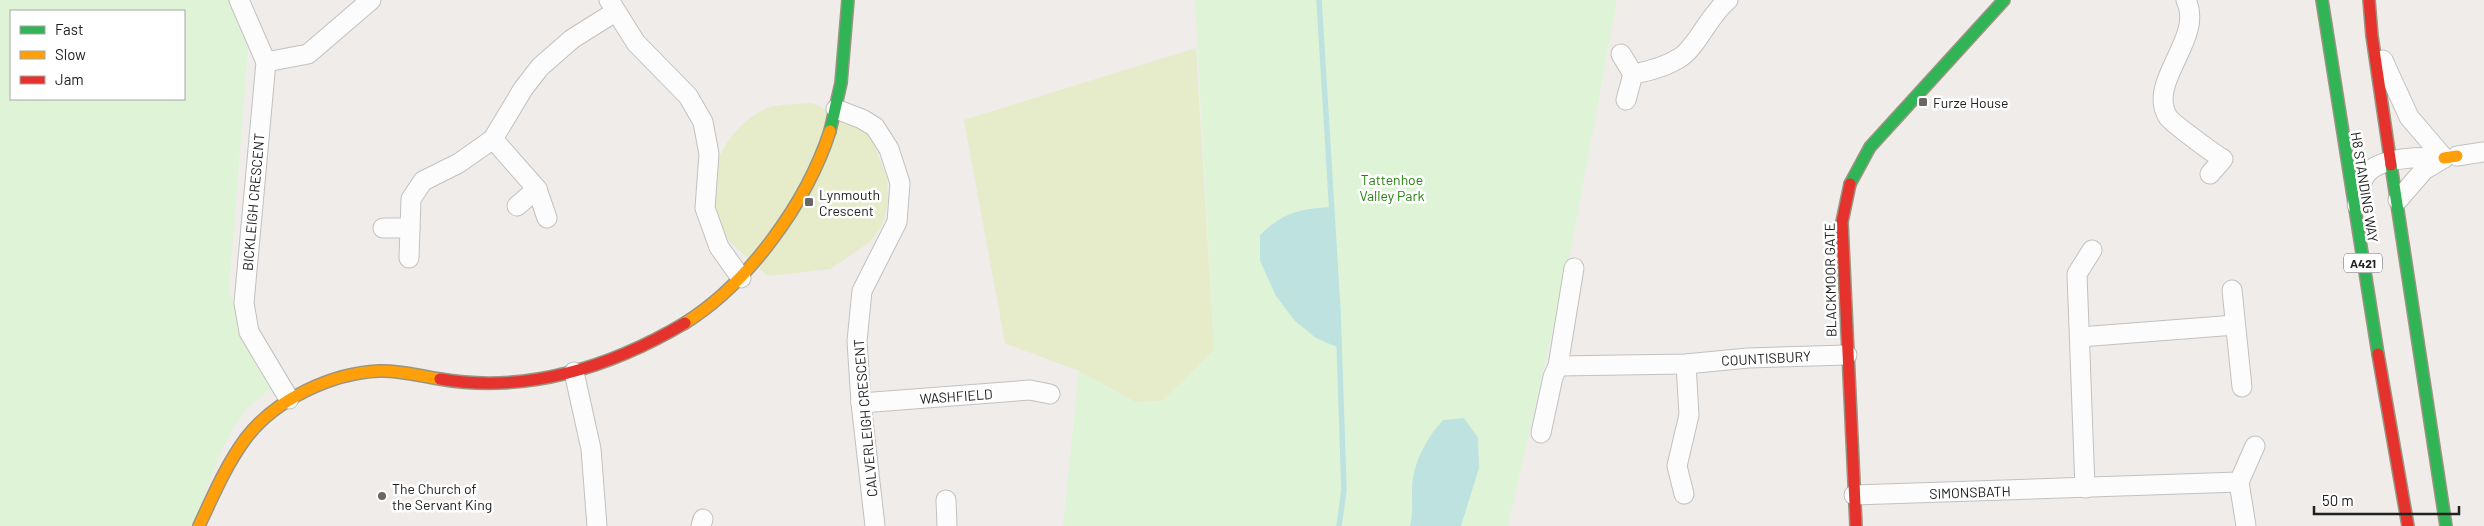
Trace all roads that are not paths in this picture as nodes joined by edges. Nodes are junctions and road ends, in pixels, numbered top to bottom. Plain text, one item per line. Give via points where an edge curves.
1 (239, 0) edge
2 (371, 0) edge
3 (848, 0) edge
4 (1728, 0) edge
5 (2004, 0) edge
6 (2186, 0) edge
7 (2322, 0) edge
8 (2369, 0) edge
9 (612, 6) edge
10 (2372, 36) junction
11 (1621, 54) dead end
12 (266, 62) junction
13 (1633, 74) junction
14 (1626, 100) dead end
15 (836, 109) junction
16 (493, 140) junction
17 (2484, 152) edge
18 (2450, 157) junction
19 (2392, 160) junction
20 (2210, 174) dead end
21 (537, 189) junction
22 (2398, 200) junction
23 (517, 206) dead end
24 (547, 218) dead end
25 (2355, 218) junction
26 (384, 228) dead end
27 (410, 228) junction
28 (2092, 250) dead end
29 (409, 258) dead end
30 (1574, 268) dead end
31 (741, 278) junction
32 (2232, 290) dead end
33 (2235, 325) junction
34 (2080, 337) junction
35 (1847, 355) junction
36 (1686, 364) junction
37 (1558, 366) junction
38 (574, 372) junction
39 (2242, 387) dead end
40 (1050, 394) dead end
41 (289, 399) junction
42 (861, 403) junction
43 (1541, 433) dead end
44 (2255, 446) dead end
45 (2239, 482) junction
46 (2085, 488) junction
47 (1684, 494) dead end
48 (1854, 495) junction
49 (946, 500) dead end
50 (199, 526) edge
51 (597, 526) edge
52 (876, 526) edge
53 (947, 526) edge
54 (1856, 526) edge
55 (2246, 526) edge
56 (2408, 526) edge
57 (2446, 526) edge

1 - 12 street, BICKLEIGH CRESCENT
2 - 12 street via 308,54
3 - 15 main road
4 - 13 street via 1718,8 1682,56 1656,70
5 - 35 main road, BLACKMOOR GATE via 1870,147 1850,184 1842,222
6 - 20 street via 2190,7 2189,30 2162,95 2168,117 2223,159
7 - 25 main road, H8 STANDING WAY / A421
8 - 10 main road
9 - 16 street via 540,67
9 - 31 street via 636,43 688,96 703,122 709,154 705,208 719,247
10 - 18 street via 2409,117
10 - 19 main road
11 - 13 street
12 - 41 street, BICKLEIGH CRESCENT via 244,303 249,332
13 - 14 street
15 - 31 main road via 810,181 764,250
15 - 42 street, CALVERLEIGH CRESCENT via 875,128 889,149 900,183 897,222 862,291 857,341
16 - 21 street
16 - 27 street via 459,163 423,181 411,199
17 - 18 street
18 - 19 street
18 - 22 street via 2424,170
19 - 22 main road
19 - 25 street via 2369,172 2362,182
21 - 23 street
21 - 24 street
22 - 57 main road
25 - 56 main road, H8 STANDING WAY / A421
26 - 27 street
27 - 29 street
28 - 34 street via 2077,274
30 - 37 street
31 - 38 main road via 691,321 660,339
32 - 33 street
33 - 34 street
33 - 39 street
34 - 46 street
35 - 36 street, COUNTISBURY via 1748,358
35 - 48 main road, BLACKMOOR GATE
36 - 37 street, COUNTISBURY
36 - 47 street via 1689,415 1677,466
37 - 43 street
38 - 41 main road via 490,384 448,382 385,370 335,380
38 - 51 street via 591,449
40 - 42 street, WASHFIELD via 1030,390
41 - 50 main road via 269,412 239,446
42 - 52 street, CALVERLEIGH CRESCENT
44 - 45 street
45 - 46 street, SIMONSBATH
45 - 55 street
46 - 48 street, SIMONSBATH
48 - 54 main road, BLACKMOOR GATE
49 - 53 street

